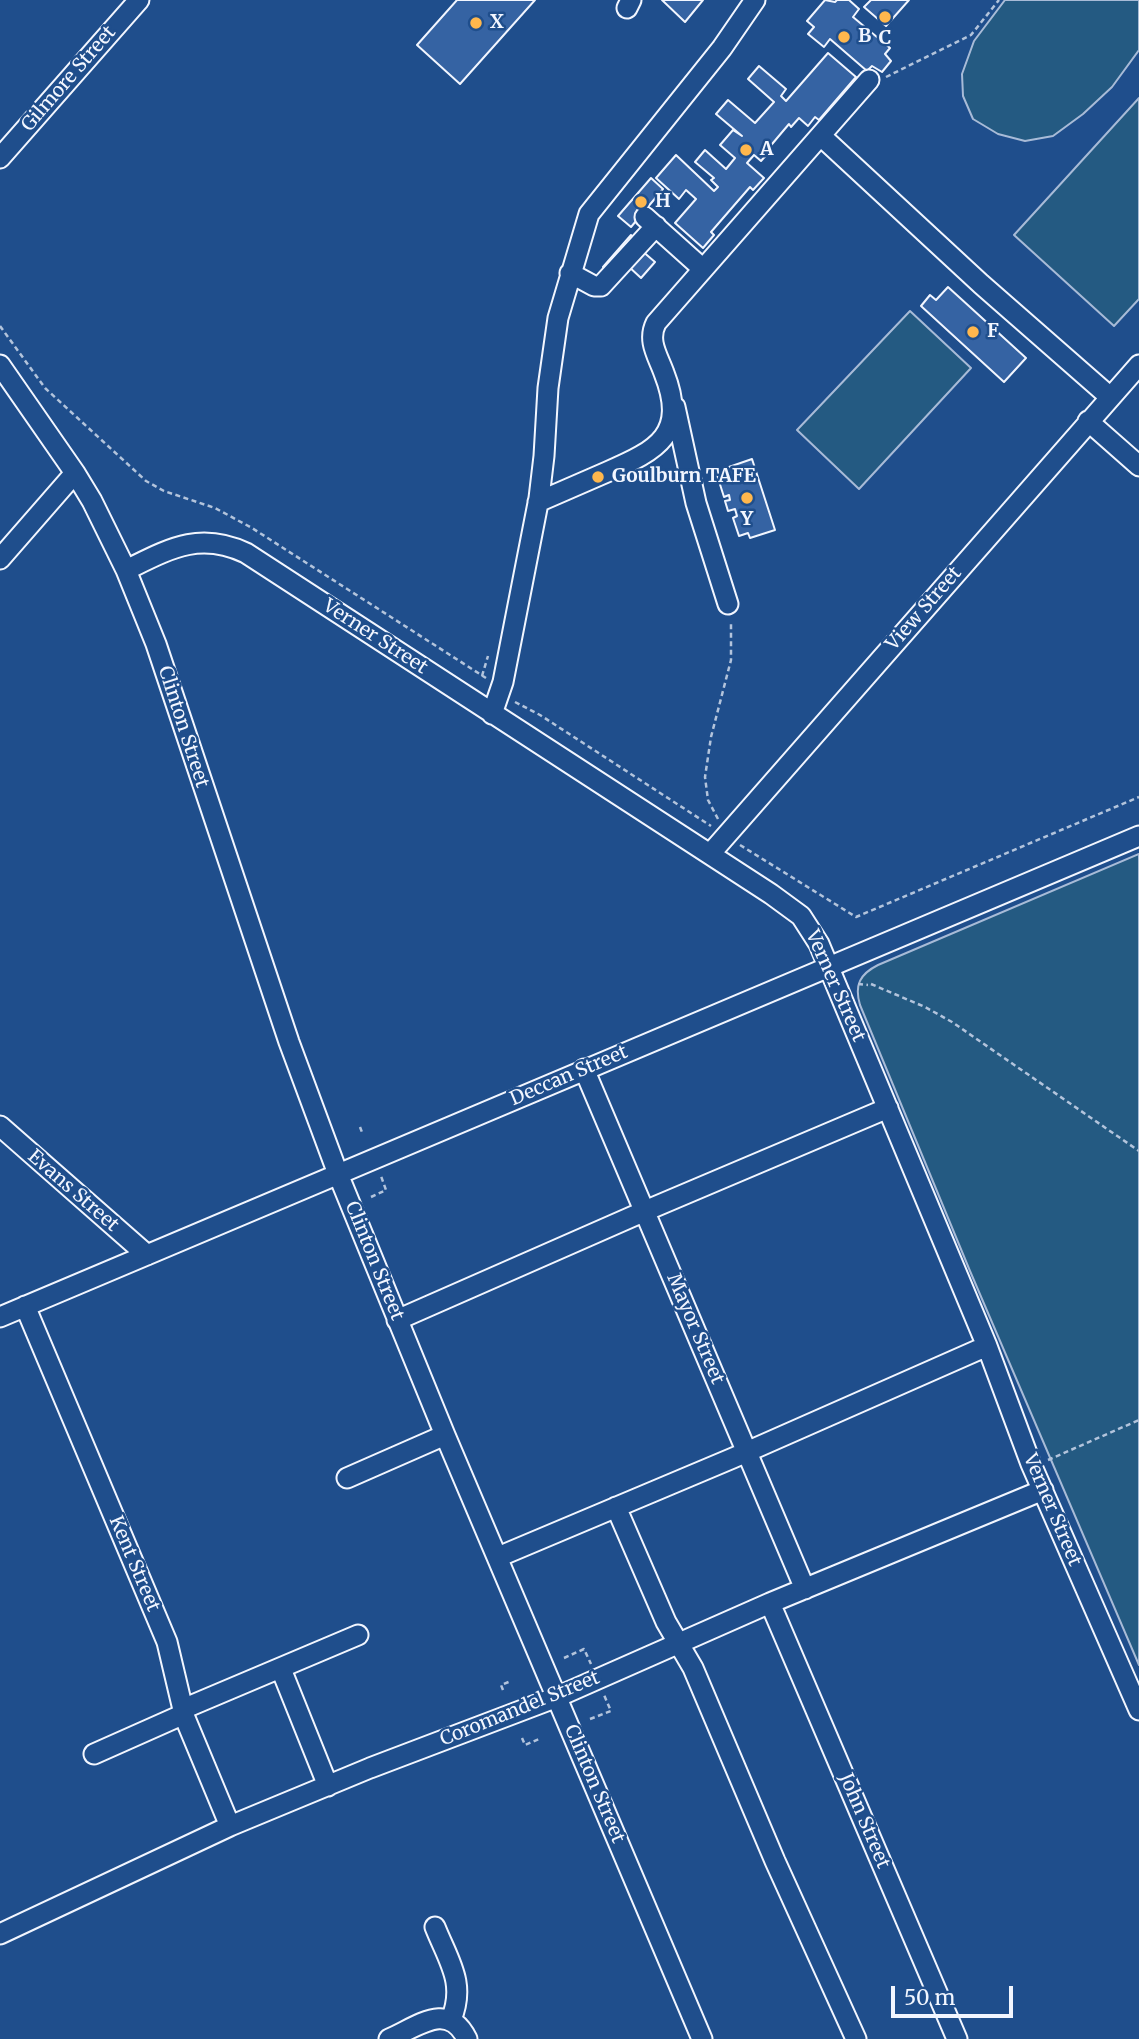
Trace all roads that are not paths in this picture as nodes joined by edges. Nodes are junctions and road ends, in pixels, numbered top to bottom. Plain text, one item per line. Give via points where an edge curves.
1 (139, 0) edge
2 (751, 1) edge
3 (869, 80) road end
4 (821, 136) junction
5 (0, 158) edge
6 (703, 269) junction
7 (570, 273) junction
8 (0, 365) edge
9 (1139, 365) edge
10 (672, 396) junction
11 (1110, 397) junction
12 (1088, 421) junction
13 (1139, 466) edge
14 (75, 473) junction
15 (538, 502) junction
16 (0, 559) edge
17 (126, 570) junction
18 (728, 604) road end
19 (492, 714) junction
20 (1139, 836) edge
21 (709, 854) junction
22 (827, 966) junction
23 (584, 1069) junction
24 (888, 1108) junction
25 (0, 1126) edge
26 (338, 1174) junction
27 (645, 1211) junction
28 (147, 1255) junction
29 (25, 1306) junction
30 (0, 1317) edge
31 (397, 1320) junction
32 (986, 1346) junction
33 (445, 1435) junction
34 (747, 1451) junction
35 (347, 1478) dead end
36 (1043, 1490) junction
37 (616, 1507) junction
38 (498, 1557) junction
39 (805, 1589) junction
40 (771, 1603) junction
41 (358, 1635) dead end
42 (679, 1644) junction
43 (281, 1669) junction
44 (557, 1697) junction
45 (1139, 1710) edge
46 (183, 1712) junction
47 (94, 1754) dead end
48 (328, 1786) junction
49 (230, 1826) junction
50 (435, 1927) dead end
51 (0, 1934) edge
52 (451, 2020) junction
53 (389, 2039) edge
54 (467, 2039) edge
55 (702, 2039) edge
56 (856, 2039) edge
57 (957, 2039) edge

1 - 5 street, Gilmore Street
2 - 7 street via 723,48 589,214
3 - 4 street
4 - 6 street
4 - 11 street
6 - 7 street via 650,222 601,286
6 - 10 street via 653,329 653,345
7 - 15 street via 552,356
8 - 14 street, Clinton Street
9 - 11 street, View Street
10 - 15 street via 669,428 656,447
10 - 18 street via 696,503
11 - 12 street, View Street
12 - 13 street
12 - 21 street, View Street via 719,831
14 - 16 street
14 - 17 street, Clinton Street
15 - 19 street
17 - 19 street, Verner Street via 189,543 231,546
17 - 26 street, Clinton Street via 156,644
19 - 21 street, Verner Street
20 - 22 street, Deccan Street
21 - 22 street, Verner Street via 801,916
22 - 23 street, Deccan Street
22 - 24 street, Verner Street
23 - 26 street, Deccan Street
23 - 27 street, Mayor Street
24 - 27 street
24 - 32 street, Verner Street
25 - 28 street, Evans Street
26 - 28 street, Deccan Street
26 - 31 street, Clinton Street
27 - 31 street
27 - 34 street, Mayor Street
28 - 29 street, Deccan Street
29 - 30 street, Deccan Street
29 - 46 street, Kent Street via 167,1642
31 - 33 street, Clinton Street
32 - 34 street
32 - 36 street, Verner Street
33 - 35 street
33 - 38 street, Clinton Street
34 - 37 street
34 - 39 street, Mayor Street
36 - 39 street, Coromandel Street
36 - 45 street, Verner Street
37 - 38 street
37 - 42 street
38 - 44 street, Clinton Street
39 - 40 street, Coromandel Street
40 - 42 street, Coromandel Street
40 - 57 street, John Street
41 - 43 street
42 - 44 street, Coromandel Street
42 - 56 street
43 - 46 street
43 - 48 street
44 - 48 street, Coromandel Street
44 - 55 street, Clinton Street
46 - 47 street
46 - 49 street, Kent Street
48 - 49 street, Coromandel Street
49 - 51 street, Coromandel Street
50 - 52 street via 457,1981 457,2005
52 - 53 street via 428,2021
52 - 54 street

